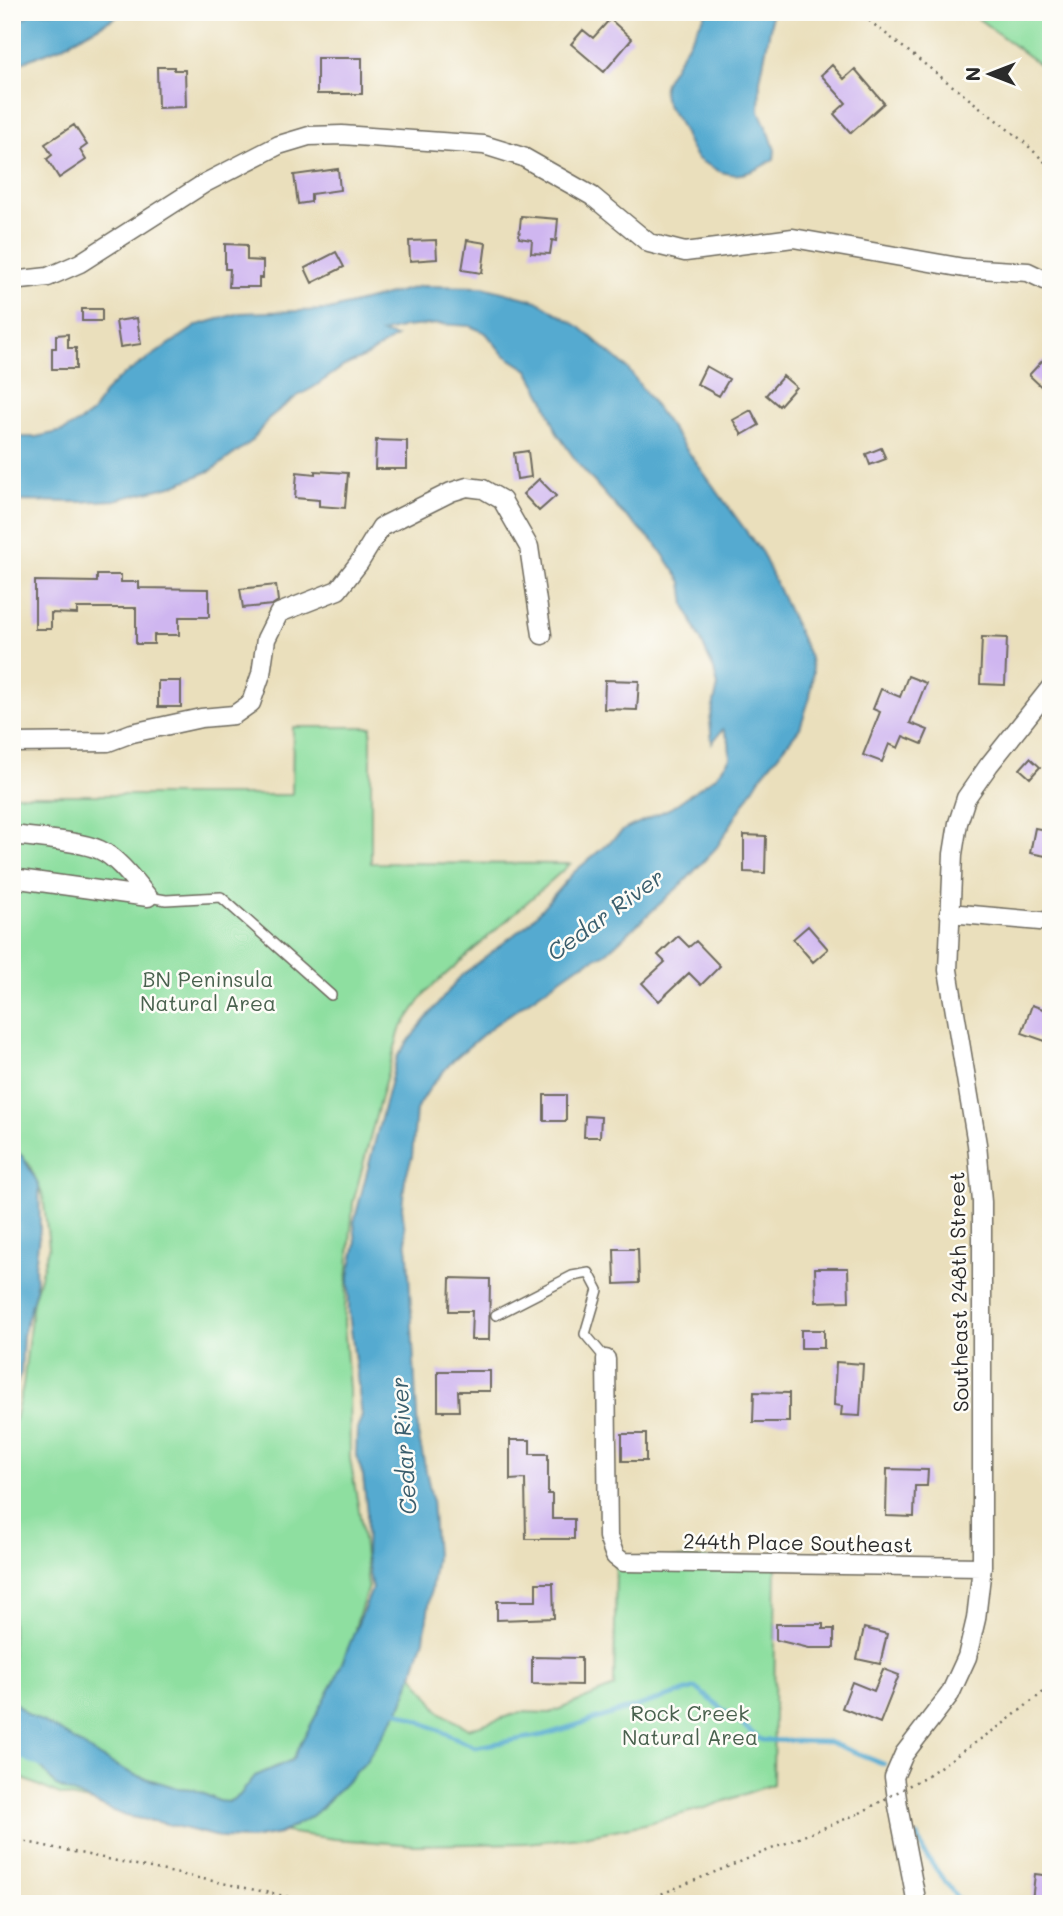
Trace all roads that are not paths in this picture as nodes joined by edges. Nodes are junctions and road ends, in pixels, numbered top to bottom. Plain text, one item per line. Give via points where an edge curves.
1 (12, 281) edge
2 (1051, 283) edge
3 (542, 635) dead end
4 (1051, 687) edge
5 (12, 743) edge
6 (12, 835) edge
7 (12, 878) edge
8 (148, 897) junction
9 (949, 913) junction
10 (1051, 922) edge
11 (331, 995) dead end
12 (496, 1315) dead end
13 (606, 1359) joint
14 (982, 1567) junction
15 (917, 1904) edge

1 - 2 street via 48,277 80,262 205,183 279,145 309,136 342,135 484,145 523,157 592,196 649,243 685,252 793,238 964,268 1028,272
3 - 5 street via 529,547 502,500 483,489 467,487 381,527 338,590 279,613 266,639 251,702 234,715 201,718 108,742
4 - 9 street, Southeast 248th Street via 967,798 958,822
6 - 8 street via 102,850
7 - 8 street
8 - 11 lane via 220,897
9 - 10 street
9 - 14 street, Southeast 248th Street via 948,970 982,1202
12 - 13 lane via 572,1276 589,1273 598,1290 585,1334
13 - 14 street, 244th Place Southeast via 608,1537 615,1556 623,1562
14 - 15 street, Southeast 248th Street via 967,1657 950,1694 904,1754 894,1777

